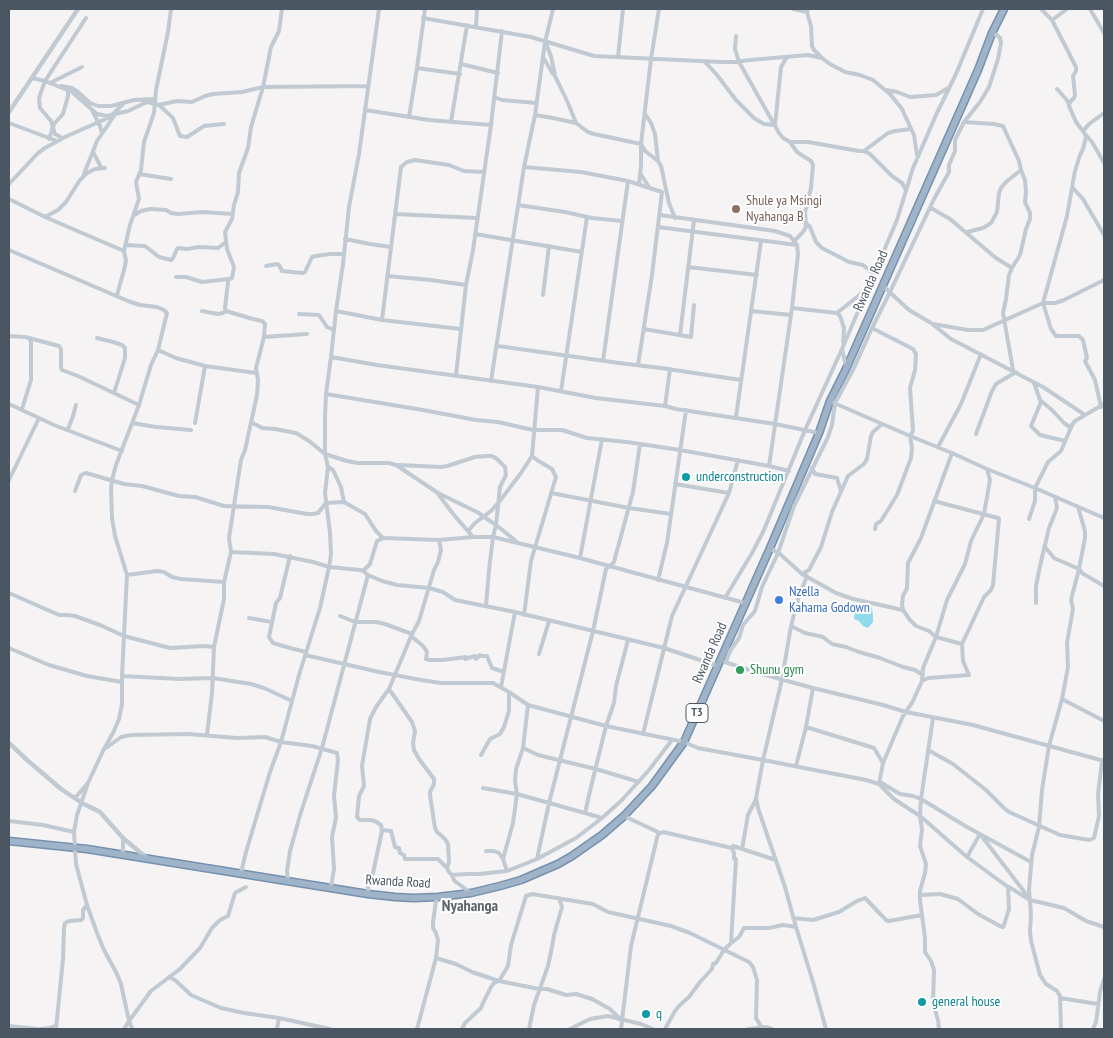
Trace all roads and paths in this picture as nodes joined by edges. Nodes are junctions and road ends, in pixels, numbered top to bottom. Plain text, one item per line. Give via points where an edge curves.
1 (78, 9) edge
2 (171, 9) edge
3 (282, 9) edge
4 (379, 9) edge
5 (425, 9) edge
6 (477, 9) edge
7 (552, 9) edge
8 (623, 9) edge
9 (660, 9) edge
10 (793, 9) edge
11 (983, 9) edge
12 (1004, 9) edge
13 (1041, 9) edge
14 (1067, 9) edge
15 (1090, 9) edge
16 (807, 11) edge
17 (86, 18) dead end
18 (423, 18) junction
19 (1052, 20) junction
20 (467, 25) junction
21 (476, 27) junction
22 (502, 32) junction
23 (992, 33) junction
24 (1104, 33) edge
25 (736, 36) dead end
26 (545, 42) junction
27 (618, 56) junction
28 (787, 57) junction
29 (543, 58) junction
30 (822, 58) junction
31 (651, 59) junction
32 (705, 62) junction
33 (739, 62) junction
34 (461, 64) junction
35 (82, 67) dead end
36 (417, 68) junction
37 (498, 73) junction
38 (460, 74) junction
39 (555, 76) junction
40 (32, 78) junction
41 (45, 81) junction
42 (52, 84) junction
43 (368, 86) junction
44 (950, 86) junction
45 (263, 87) junction
46 (1057, 89) dead end
47 (68, 90) junction
48 (886, 90) junction
49 (494, 97) junction
50 (154, 98) junction
51 (125, 102) junction
52 (536, 103) junction
53 (154, 104) junction
54 (1069, 104) junction
55 (159, 105) junction
56 (91, 110) junction
57 (365, 110) junction
58 (9, 112) edge
59 (1104, 113) edge
60 (644, 114) junction
61 (114, 115) junction
62 (535, 115) junction
63 (409, 117) junction
64 (451, 122) junction
65 (964, 122) junction
66 (9, 123) edge
67 (99, 123) junction
68 (224, 124) dead end
69 (576, 124) junction
70 (491, 125) junction
71 (775, 125) junction
72 (53, 126) junction
73 (911, 129) junction
74 (1084, 132) junction
75 (102, 133) junction
76 (63, 138) junction
77 (49, 139) junction
78 (57, 141) junction
79 (790, 142) junction
80 (641, 144) junction
81 (93, 151) junction
82 (864, 151) junction
83 (917, 158) junction
84 (658, 161) junction
85 (1104, 163) edge
86 (524, 167) junction
87 (1021, 170) junction
88 (484, 172) junction
89 (640, 173) junction
90 (139, 174) junction
91 (84, 176) junction
92 (171, 179) dead end
93 (628, 181) junction
94 (9, 184) edge
95 (639, 184) junction
96 (649, 187) junction
97 (1072, 188) junction
98 (906, 190) junction
99 (664, 193) junction
100 (9, 200) edge
101 (518, 204) junction
102 (931, 208) junction
103 (232, 214) junction
104 (395, 214) junction
105 (133, 216) junction
106 (660, 216) junction
107 (45, 217) junction
108 (588, 217) junction
109 (477, 218) junction
110 (675, 218) junction
111 (694, 220) junction
112 (622, 221) junction
113 (806, 223) junction
114 (658, 227) junction
115 (692, 231) junction
116 (966, 232) junction
117 (475, 234) junction
118 (1104, 235) edge
119 (345, 239) junction
120 (513, 240) junction
121 (761, 241) junction
122 (226, 242) junction
123 (796, 243) junction
124 (125, 245) junction
125 (549, 246) junction
126 (391, 247) junction
127 (9, 250) edge
128 (124, 251) junction
129 (582, 252) junction
130 (343, 254) junction
131 (266, 266) dead end
132 (688, 267) junction
133 (1012, 268) junction
134 (874, 274) junction
135 (757, 275) junction
136 (387, 276) junction
137 (176, 277) dead end
138 (229, 279) junction
139 (1104, 280) edge
140 (466, 285) junction
141 (883, 286) junction
142 (868, 288) junction
143 (890, 292) junction
144 (117, 295) junction
145 (543, 295) dead end
146 (864, 298) junction
147 (1043, 303) junction
148 (875, 304) junction
149 (694, 305) dead end
150 (792, 308) junction
151 (202, 311) dead end
152 (226, 311) junction
153 (336, 311) junction
154 (752, 311) junction
155 (837, 313) junction
156 (299, 314) dead end
157 (791, 315) junction
158 (382, 320) junction
159 (1003, 321) junction
160 (931, 323) junction
161 (461, 328) junction
162 (872, 328) junction
163 (644, 329) junction
164 (334, 330) junction
165 (307, 334) dead end
166 (680, 335) junction
167 (9, 336) edge
168 (264, 337) junction
169 (29, 338) junction
170 (97, 338) dead end
171 (498, 346) junction
172 (842, 349) junction
173 (158, 350) junction
174 (981, 354) junction
175 (567, 356) junction
176 (332, 357) junction
177 (603, 361) junction
178 (638, 365) junction
179 (205, 366) junction
180 (670, 369) junction
181 (846, 369) junction
182 (1014, 371) junction
183 (256, 373) junction
184 (456, 375) junction
185 (741, 380) junction
186 (492, 381) junction
187 (1034, 382) junction
188 (538, 387) junction
189 (561, 391) junction
190 (114, 394) junction
191 (326, 394) junction
192 (832, 402) junction
193 (1041, 402) junction
194 (9, 404) edge
195 (76, 405) dead end
196 (139, 405) junction
197 (665, 406) junction
198 (1102, 406) edge
199 (22, 409) junction
200 (686, 410) junction
201 (1085, 415) junction
202 (736, 417) junction
203 (39, 418) junction
204 (251, 422) junction
205 (132, 423) junction
206 (194, 424) dead end
207 (774, 424) junction
208 (882, 424) junction
209 (1071, 428) junction
210 (68, 429) junction
211 (191, 430) dead end
212 (533, 430) junction
213 (805, 430) junction
214 (819, 433) junction
215 (976, 434) dead end
216 (910, 436) junction
217 (602, 439) junction
218 (1065, 441) junction
219 (640, 444) junction
220 (938, 447) junction
221 (680, 450) junction
222 (122, 451) junction
223 (952, 453) junction
224 (325, 454) junction
225 (532, 456) junction
226 (738, 460) junction
227 (396, 465) junction
228 (769, 466) junction
229 (328, 467) junction
230 (812, 468) junction
231 (986, 469) junction
232 (789, 471) junction
233 (9, 480) edge
234 (112, 480) junction
235 (675, 484) junction
236 (1035, 488) junction
237 (75, 491) dead end
238 (842, 492) junction
239 (438, 493) junction
240 (551, 493) junction
241 (730, 493) junction
242 (1055, 497) junction
243 (590, 500) junction
244 (934, 501) junction
245 (344, 502) junction
246 (499, 502) junction
247 (326, 503) junction
248 (234, 506) junction
249 (1078, 507) junction
250 (629, 508) junction
251 (671, 514) junction
252 (984, 514) junction
253 (484, 516) junction
254 (1104, 518) edge
255 (1030, 519) dead end
256 (496, 525) junction
257 (874, 529) dead end
258 (468, 531) junction
259 (473, 537) junction
260 (493, 537) junction
261 (383, 538) junction
262 (439, 540) junction
263 (518, 542) junction
264 (536, 547) junction
265 (1044, 547) junction
266 (770, 548) junction
267 (231, 552) junction
268 (778, 553) junction
269 (290, 556) junction
270 (580, 558) junction
271 (609, 566) junction
272 (329, 567) junction
273 (1079, 569) junction
274 (363, 571) junction
275 (802, 574) junction
276 (368, 575) junction
277 (127, 576) junction
278 (807, 576) junction
279 (658, 580) junction
280 (224, 582) junction
281 (1104, 586) edge
282 (685, 587) junction
283 (429, 588) junction
284 (9, 593) edge
285 (725, 598) junction
286 (1036, 603) dead end
287 (744, 605) junction
288 (486, 606) junction
289 (903, 610) junction
290 (755, 611) junction
291 (514, 612) junction
292 (524, 615) junction
293 (340, 616) dead end
294 (249, 618) dead end
295 (549, 621) junction
296 (272, 622) junction
297 (355, 622) junction
298 (790, 626) junction
299 (593, 631) junction
300 (412, 635) junction
301 (124, 636) junction
302 (936, 637) junction
303 (628, 640) junction
304 (962, 644) junction
305 (214, 647) junction
306 (9, 648) edge
307 (664, 648) junction
308 (306, 654) junction
309 (539, 654) dead end
310 (722, 663) junction
311 (344, 664) junction
312 (504, 672) junction
313 (923, 675) junction
314 (122, 676) junction
315 (394, 676) junction
316 (213, 678) junction
317 (782, 679) junction
318 (922, 681) junction
319 (122, 682) junction
320 (501, 687) junction
321 (814, 688) junction
322 (388, 689) junction
323 (509, 692) junction
324 (1062, 699) junction
325 (292, 701) junction
326 (528, 705) junction
327 (906, 712) junction
328 (570, 716) junction
329 (933, 718) junction
330 (1104, 721) edge
331 (606, 726) junction
332 (806, 727) junction
333 (207, 734) junction
334 (643, 734) junction
335 (672, 740) junction
336 (9, 742) edge
337 (280, 742) junction
338 (684, 742) junction
339 (1049, 746) junction
340 (322, 748) junction
341 (523, 748) junction
342 (928, 750) junction
343 (103, 751) junction
344 (482, 755) dead end
345 (560, 760) junction
346 (763, 760) junction
347 (1103, 761) edge
348 (883, 764) junction
349 (796, 766) junction
350 (596, 769) junction
351 (639, 782) junction
352 (88, 783) junction
353 (879, 783) junction
354 (483, 788) dead end
355 (517, 794) junction
356 (75, 798) junction
357 (756, 798) junction
358 (921, 800) junction
359 (82, 803) junction
360 (549, 803) junction
361 (585, 813) junction
362 (624, 816) junction
363 (920, 816) junction
364 (602, 818) junction
365 (9, 821) edge
366 (1039, 827) junction
367 (382, 830) junction
368 (74, 832) junction
369 (660, 832) junction
370 (980, 834) junction
371 (123, 838) junction
372 (9, 841) edge
373 (75, 848) junction
374 (732, 848) junction
375 (742, 849) junction
376 (486, 851) dead end
377 (123, 855) junction
378 (967, 857) junction
379 (148, 859) junction
380 (503, 859) junction
381 (537, 859) junction
382 (776, 860) junction
383 (1031, 862) junction
384 (448, 868) junction
385 (507, 871) junction
386 (241, 873) junction
387 (452, 875) junction
388 (288, 881) junction
389 (246, 887) dead end
390 (331, 887) junction
391 (1008, 887) junction
392 (471, 893) junction
393 (368, 894) junction
394 (920, 895) junction
395 (438, 897) junction
396 (559, 898) junction
397 (1030, 900) junction
398 (87, 905) junction
399 (922, 915) junction
400 (638, 918) junction
401 (793, 918) junction
402 (796, 927) junction
403 (1104, 927) edge
404 (731, 943) junction
405 (724, 950) junction
406 (436, 958) junction
407 (169, 977) junction
408 (1104, 979) edge
409 (500, 981) junction
410 (539, 989) junction
411 (1060, 998) junction
412 (1098, 1004) junction
413 (279, 1018) junction
414 (622, 1020) junction
415 (129, 1021) junction
416 (9, 1026) edge
417 (56, 1027) edge
418 (762, 1028) junction
419 (39, 1029) edge
420 (124, 1029) edge
421 (132, 1029) edge
422 (277, 1029) edge
423 (330, 1029) edge
424 (418, 1029) edge
425 (462, 1029) edge
426 (529, 1029) edge
427 (570, 1029) edge
428 (621, 1029) edge
429 (653, 1029) edge
430 (665, 1029) edge
431 (748, 1029) edge
432 (772, 1029) edge
433 (826, 1029) edge
434 (939, 1029) edge
435 (1061, 1029) edge
436 (1093, 1029) edge

1 - 40 street
2 - 50 street
3 - 45 street
4 - 43 street
5 - 18 street
6 - 21 street
7 - 26 street
8 - 27 street
9 - 31 street
10 - 16 street
11 - 44 street
12 - 23 highway, Rwanda Road / T3
13 - 19 street
14 - 19 street
15 - 24 street
16 - 30 street via 812,46
17 - 41 street
18 - 20 street
18 - 36 street
19 - 54 street via 1076,67 1073,76 1075,97
20 - 21 street
20 - 34 street
21 - 22 street
22 - 26 street
22 - 37 street
23 - 65 street via 1000,38 995,69 985,94
23 - 141 highway, Rwanda Road / T3
25 - 33 street
26 - 27 street via 594,56
26 - 29 street
26 - 39 street
27 - 31 street
28 - 30 street via 808,55
28 - 33 street
28 - 71 street via 781,67
29 - 39 street
29 - 52 street
30 - 48 street via 845,72 873,80
31 - 32 street
31 - 60 street
32 - 33 street
32 - 71 street via 754,118 764,124
33 - 71 street
34 - 37 street
34 - 38 street
35 - 42 street
36 - 38 street
36 - 63 street
37 - 49 street
38 - 64 street
39 - 69 street
40 - 41 street
40 - 58 street
41 - 42 street
41 - 72 street via 38,98 39,105
42 - 47 street
42 - 51 street via 72,88 93,105 111,106
43 - 45 street
43 - 57 street
44 - 48 street via 936,95 910,97
44 - 83 street
45 - 55 street via 213,94 192,102
45 - 103 street via 239,173
46 - 54 street
47 - 56 street
47 - 72 street via 63,114
48 - 73 street via 899,104
49 - 52 street
49 - 70 street
50 - 51 street
50 - 53 street
51 - 61 street
52 - 62 street
53 - 55 street
53 - 61 street via 143,103
53 - 90 street
54 - 74 street
55 - 68 street via 173,118 180,136 187,137 204,126
56 - 61 street via 101,115
56 - 67 street
57 - 63 street
57 - 119 street
59 - 74 street
60 - 80 street
60 - 84 street via 655,134
61 - 67 street
61 - 75 street
62 - 69 street
62 - 86 street
63 - 64 street
64 - 70 street
65 - 87 street via 1003,126
65 - 102 street via 948,172
66 - 77 street
67 - 75 street
67 - 76 street
69 - 80 street via 594,134
70 - 88 street
71 - 79 street via 783,138
72 - 76 street via 55,134
72 - 77 street
73 - 82 street via 888,134
73 - 83 street
74 - 85 street
74 - 97 street via 1084,144
75 - 81 street
76 - 78 street
77 - 78 street
78 - 94 street via 38,153
79 - 82 street
79 - 113 street via 812,163
80 - 84 street
80 - 89 street
81 - 91 street
81 - 91 street via 103,168 95,168
82 - 98 street
83 - 98 street
84 - 99 street
86 - 93 street via 566,170
86 - 101 street
87 - 116 street via 1001,188 997,212 990,223
87 - 133 street via 1026,182 1025,202 1030,219 1020,255
88 - 104 street via 415,160 407,162 400,171
88 - 109 street
89 - 95 street
89 - 96 street
90 - 92 street
90 - 105 street via 136,182 139,199
91 - 107 street via 66,202
93 - 95 street
93 - 112 street
95 - 96 street
96 - 99 street
97 - 118 street via 1083,199
97 - 147 street
98 - 134 street
99 - 106 street
99 - 110 street
100 - 107 street
101 - 108 street
101 - 120 street
102 - 116 street
102 - 143 street
103 - 105 street via 178,214 150,209
103 - 122 street via 232,221 225,232
104 - 109 street
104 - 126 street
105 - 124 street
106 - 110 street
106 - 114 street
107 - 128 street
108 - 112 street
108 - 129 street
109 - 117 street
110 - 111 street
111 - 115 street
111 - 123 street via 776,230 790,236
112 - 177 street
113 - 123 street
113 - 134 street via 822,248 849,262 863,265
114 - 115 street
114 - 163 street
115 - 121 street
115 - 132 street
116 - 133 street
117 - 120 street
117 - 140 street
119 - 126 street
119 - 130 street
120 - 125 street
120 - 171 street
121 - 123 street
121 - 135 street
122 - 124 street via 218,248 178,248 171,260 159,257 145,246
122 - 138 street via 234,267
123 - 150 street via 798,254
124 - 128 street
125 - 129 street
125 - 145 street
126 - 136 street
127 - 144 street
128 - 144 street via 126,261
129 - 175 street
130 - 131 street via 312,257 303,273 282,271 277,264
130 - 153 street
132 - 135 street
132 - 166 street
133 - 159 street
134 - 142 street
135 - 154 street
136 - 140 street
136 - 158 street
137 - 138 street via 186,276 202,282
138 - 152 street
139 - 147 street via 1064,300
140 - 161 street
141 - 143 street
141 - 148 highway, Rwanda Road / T3
142 - 146 street
142 - 155 street
143 - 160 street via 909,310
143 - 162 street
144 - 173 street via 167,313
146 - 148 street
146 - 172 street
147 - 159 street
147 - 198 street via 1056,336 1078,336 1083,340 1085,361 1095,380
148 - 181 highway, Rwanda Road / T3
149 - 166 street via 691,337
150 - 155 street
150 - 157 street
151 - 152 street via 218,314
152 - 168 street via 264,321
153 - 158 street
153 - 164 street
154 - 157 street
154 - 185 street
155 - 172 street via 844,328
156 - 164 street via 319,315 327,327
157 - 207 street
158 - 161 street
159 - 160 street via 978,331
159 - 182 street
160 - 174 street
161 - 184 street
162 - 192 street via 854,370
162 - 216 street via 916,352 910,388
163 - 166 street
163 - 178 street
164 - 176 street
165 - 168 street
167 - 169 street
168 - 183 street
169 - 190 street via 60,346 62,370
169 - 199 street via 31,375
170 - 190 street via 126,348
171 - 175 street
171 - 186 street
172 - 181 street
172 - 213 street
173 - 179 street
173 - 196 street
174 - 182 street
174 - 220 street via 961,404
175 - 177 street
175 - 189 street
176 - 184 street
176 - 191 street
177 - 178 street
178 - 180 street
179 - 183 street
179 - 206 street
180 - 185 street
180 - 197 street
181 - 192 highway, Rwanda Road / T3
182 - 187 street
182 - 215 street via 996,384
183 - 204 street via 257,395
184 - 186 street
185 - 202 street
186 - 188 street
187 - 193 street
187 - 201 street
188 - 189 street
188 - 212 street
189 - 197 street
190 - 196 street
191 - 212 street
191 - 224 street
192 - 208 street
192 - 214 highway, Rwanda Road / T3
192 - 230 street via 830,431
193 - 209 street
193 - 218 street via 1031,426 1042,436
194 - 199 street
195 - 210 street
196 - 205 street
197 - 200 street
198 - 201 street
199 - 203 street
200 - 202 street
200 - 221 street
201 - 209 street
202 - 207 street
203 - 210 street
203 - 233 street
204 - 224 street via 262,428 296,433
204 - 248 street
205 - 211 street
205 - 222 street
207 - 213 street
207 - 228 street
208 - 216 street
208 - 238 street via 870,437 866,462 848,476
209 - 218 street
210 - 222 street
212 - 217 street via 562,430
212 - 225 street
213 - 214 street
213 - 232 street
214 - 266 highway, Rwanda Road / T3
216 - 220 street
216 - 257 street via 911,458 904,479 892,504
217 - 219 street
217 - 243 street
218 - 236 street via 1059,453 1044,468
219 - 221 street
219 - 250 street
220 - 223 street
221 - 226 street
221 - 235 street
222 - 234 street
223 - 231 street
223 - 244 street
224 - 227 street via 358,464 381,462
224 - 229 street
225 - 240 street via 555,474
225 - 246 street
226 - 228 street
226 - 241 street
227 - 239 street
227 - 246 street via 441,467 475,457 492,456 505,467 506,472
228 - 232 street
229 - 245 street via 333,470 341,487
229 - 247 street
230 - 238 street via 815,474 836,478
230 - 268 street via 794,506
231 - 236 street
231 - 252 street via 990,480
232 - 285 street via 758,542
234 - 237 street via 84,473
234 - 248 street
234 - 277 street via 113,527
235 - 241 street
235 - 251 street
236 - 242 street
236 - 255 street
238 - 275 street via 823,543 809,570
239 - 253 street
239 - 258 street
240 - 243 street
240 - 264 street
241 - 282 street
242 - 249 street
242 - 265 street via 1057,508
243 - 250 street
243 - 270 street
244 - 252 street
244 - 289 street via 908,563
245 - 247 street
245 - 261 street via 365,514
246 - 253 street
246 - 256 street
247 - 248 street via 313,514
247 - 272 street via 331,554
248 - 267 street via 229,538
249 - 254 street
249 - 273 street via 1085,533
250 - 251 street
250 - 271 street via 614,562
251 - 279 street
252 - 302 street via 971,540 966,564 947,600
252 - 304 street via 999,519 993,585
253 - 256 street
253 - 258 street
256 - 260 street
256 - 263 street
258 - 259 street
259 - 260 street
259 - 262 street
260 - 263 street
260 - 288 street
261 - 262 street
261 - 274 street via 377,542 370,564
262 - 283 street via 441,550
263 - 264 street
264 - 270 street
264 - 292 street
265 - 273 street via 1054,558
265 - 286 street
266 - 268 street
266 - 287 highway, Rwanda Road / T3
267 - 269 street
267 - 280 street
268 - 275 street
268 - 290 street
269 - 272 street
269 - 296 street
270 - 271 street
271 - 279 street
271 - 299 street
272 - 274 street
272 - 308 street
273 - 281 street
273 - 324 street via 1071,600 1068,667
274 - 276 street
275 - 278 street
276 - 283 street via 397,585
276 - 297 street
277 - 280 street via 157,571 181,579
277 - 301 street
278 - 289 street via 836,593
278 - 298 street
279 - 282 street
280 - 305 street via 224,599
282 - 285 street
282 - 307 street via 672,616
283 - 288 street via 455,600
283 - 300 street
284 - 301 street via 59,615 75,616
285 - 287 street
287 - 290 street
287 - 310 highway, Rwanda Road / T3
288 - 291 street
289 - 302 street via 914,624
290 - 310 street via 743,625 739,638
291 - 292 street
291 - 312 street
292 - 295 street
293 - 297 street
294 - 296 street
295 - 299 street
295 - 309 street
296 - 308 street via 269,637 272,641
297 - 300 street via 385,624
297 - 311 street
298 - 313 street
298 - 317 street
299 - 303 street
299 - 328 street
300 - 312 street via 426,650 426,659 487,656 492,668
300 - 315 street
301 - 305 street via 174,648
301 - 314 street
302 - 304 street
302 - 313 street
303 - 307 street
303 - 331 street
304 - 318 street via 970,676
305 - 316 street
306 - 319 street via 48,665
307 - 310 street
307 - 334 street
308 - 311 street
308 - 325 street
310 - 317 street
310 - 338 highway, Rwanda Road / T3
311 - 315 street
311 - 340 street
312 - 320 street
313 - 318 street
314 - 316 street
314 - 319 street
315 - 320 street via 441,683 493,683
315 - 322 street
316 - 325 street via 264,688
316 - 333 street
317 - 321 street
317 - 346 street
318 - 327 street
319 - 343 street via 119,720
320 - 323 street
321 - 327 street
321 - 332 street
322 - 367 street via 370,719 362,766 364,786 356,817 378,823
322 - 384 street via 412,722 414,750 434,779 430,795 435,828 448,844
323 - 326 street
323 - 344 street via 509,711 504,727 490,740
324 - 330 street
324 - 339 street
325 - 337 street
326 - 328 street
326 - 341 street
327 - 329 street
327 - 348 street
328 - 331 street
328 - 345 street
329 - 339 street
329 - 342 street
331 - 334 street
331 - 350 street
332 - 348 street via 874,748
332 - 349 street
333 - 337 street via 265,737
333 - 343 street via 131,735 112,742
334 - 335 street
335 - 338 street
335 - 351 street
336 - 356 street via 45,776
337 - 340 street
337 - 386 street
338 - 346 street via 698,748
338 - 362 highway, Rwanda Road / T3 via 652,786
339 - 347 street
339 - 366 street
340 - 388 street via 290,851
340 - 390 street via 338,756
341 - 345 street
341 - 355 street via 516,769
342 - 358 street
342 - 366 street via 953,764 1007,810
343 - 352 street
345 - 350 street
345 - 360 street
346 - 349 street
346 - 357 street
347 - 366 street via 1098,794 1099,816 1093,839 1065,837
348 - 353 street
349 - 353 street
350 - 351 street
350 - 361 street
351 - 364 street
352 - 356 street
352 - 359 street
353 - 358 street
353 - 363 street via 894,799
354 - 355 street
355 - 360 street
355 - 380 street
356 - 359 street
357 - 375 street via 748,815
357 - 382 street
358 - 363 street
358 - 370 street
359 - 368 street
359 - 371 street via 104,816
360 - 361 street
360 - 381 street
361 - 364 street
362 - 369 street
362 - 392 highway, Rwanda Road / T3 via 558,864 521,880
363 - 378 street
363 - 394 street via 920,846 926,864
364 - 381 street via 576,838
365 - 368 street
366 - 383 street
367 - 384 street via 391,831 395,847 405,859 438,859
367 - 393 street
368 - 373 street
369 - 374 street
369 - 400 street
370 - 378 street
370 - 383 street
370 - 397 street
371 - 377 street
371 - 379 street
372 - 373 highway, Rwanda Road / T3
373 - 377 highway, Rwanda Road / T3
373 - 398 street
374 - 375 street
374 - 404 street via 736,859
375 - 382 street
376 - 380 street via 499,853
377 - 379 highway, Rwanda Road / T3
378 - 391 street
379 - 386 highway, Rwanda Road / T3
380 - 385 street
381 - 385 street
382 - 401 street
383 - 397 street
384 - 387 street
385 - 387 street
386 - 388 highway, Rwanda Road / T3
387 - 392 street
388 - 390 highway, Rwanda Road / T3
389 - 407 street via 236,893 228,916 216,923 200,948
390 - 393 highway, Rwanda Road / T3
391 - 394 street via 1009,909 1003,927 958,899 940,894
391 - 397 street
392 - 395 highway, Rwanda Road / T3
393 - 395 highway, Rwanda Road / T3 via 395,898
394 - 399 street
395 - 406 street via 433,922 438,940
396 - 400 street via 593,904 608,912
396 - 409 street via 526,896 508,966
396 - 410 street via 562,907
397 - 403 street via 1064,908
397 - 411 street via 1030,931 1040,975 1046,984 1058,991
398 - 415 street via 119,979
398 - 417 street via 81,920 65,923
399 - 401 street via 891,921 865,898 839,912 813,920
399 - 434 street via 925,952 934,970 933,1003
400 - 405 street via 690,933
400 - 414 street via 631,946
401 - 402 street
402 - 404 street via 744,928
402 - 433 street
404 - 405 street
405 - 418 street via 751,964 757,983 756,1018
405 - 430 street via 712,964 712,969 675,1011
406 - 409 street
406 - 424 street
407 - 413 street via 191,996 212,1005 244,1014
407 - 415 street via 151,991
408 - 412 street
409 - 410 street
409 - 425 street via 494,983 481,1008 464,1023
410 - 414 street via 595,1000
410 - 426 street
411 - 412 street
411 - 435 street
412 - 436 street
413 - 422 street
413 - 423 street
414 - 427 street via 604,1016
414 - 428 street
414 - 429 street
415 - 420 street
415 - 421 street
416 - 419 street
417 - 419 street
418 - 431 street
418 - 432 street

